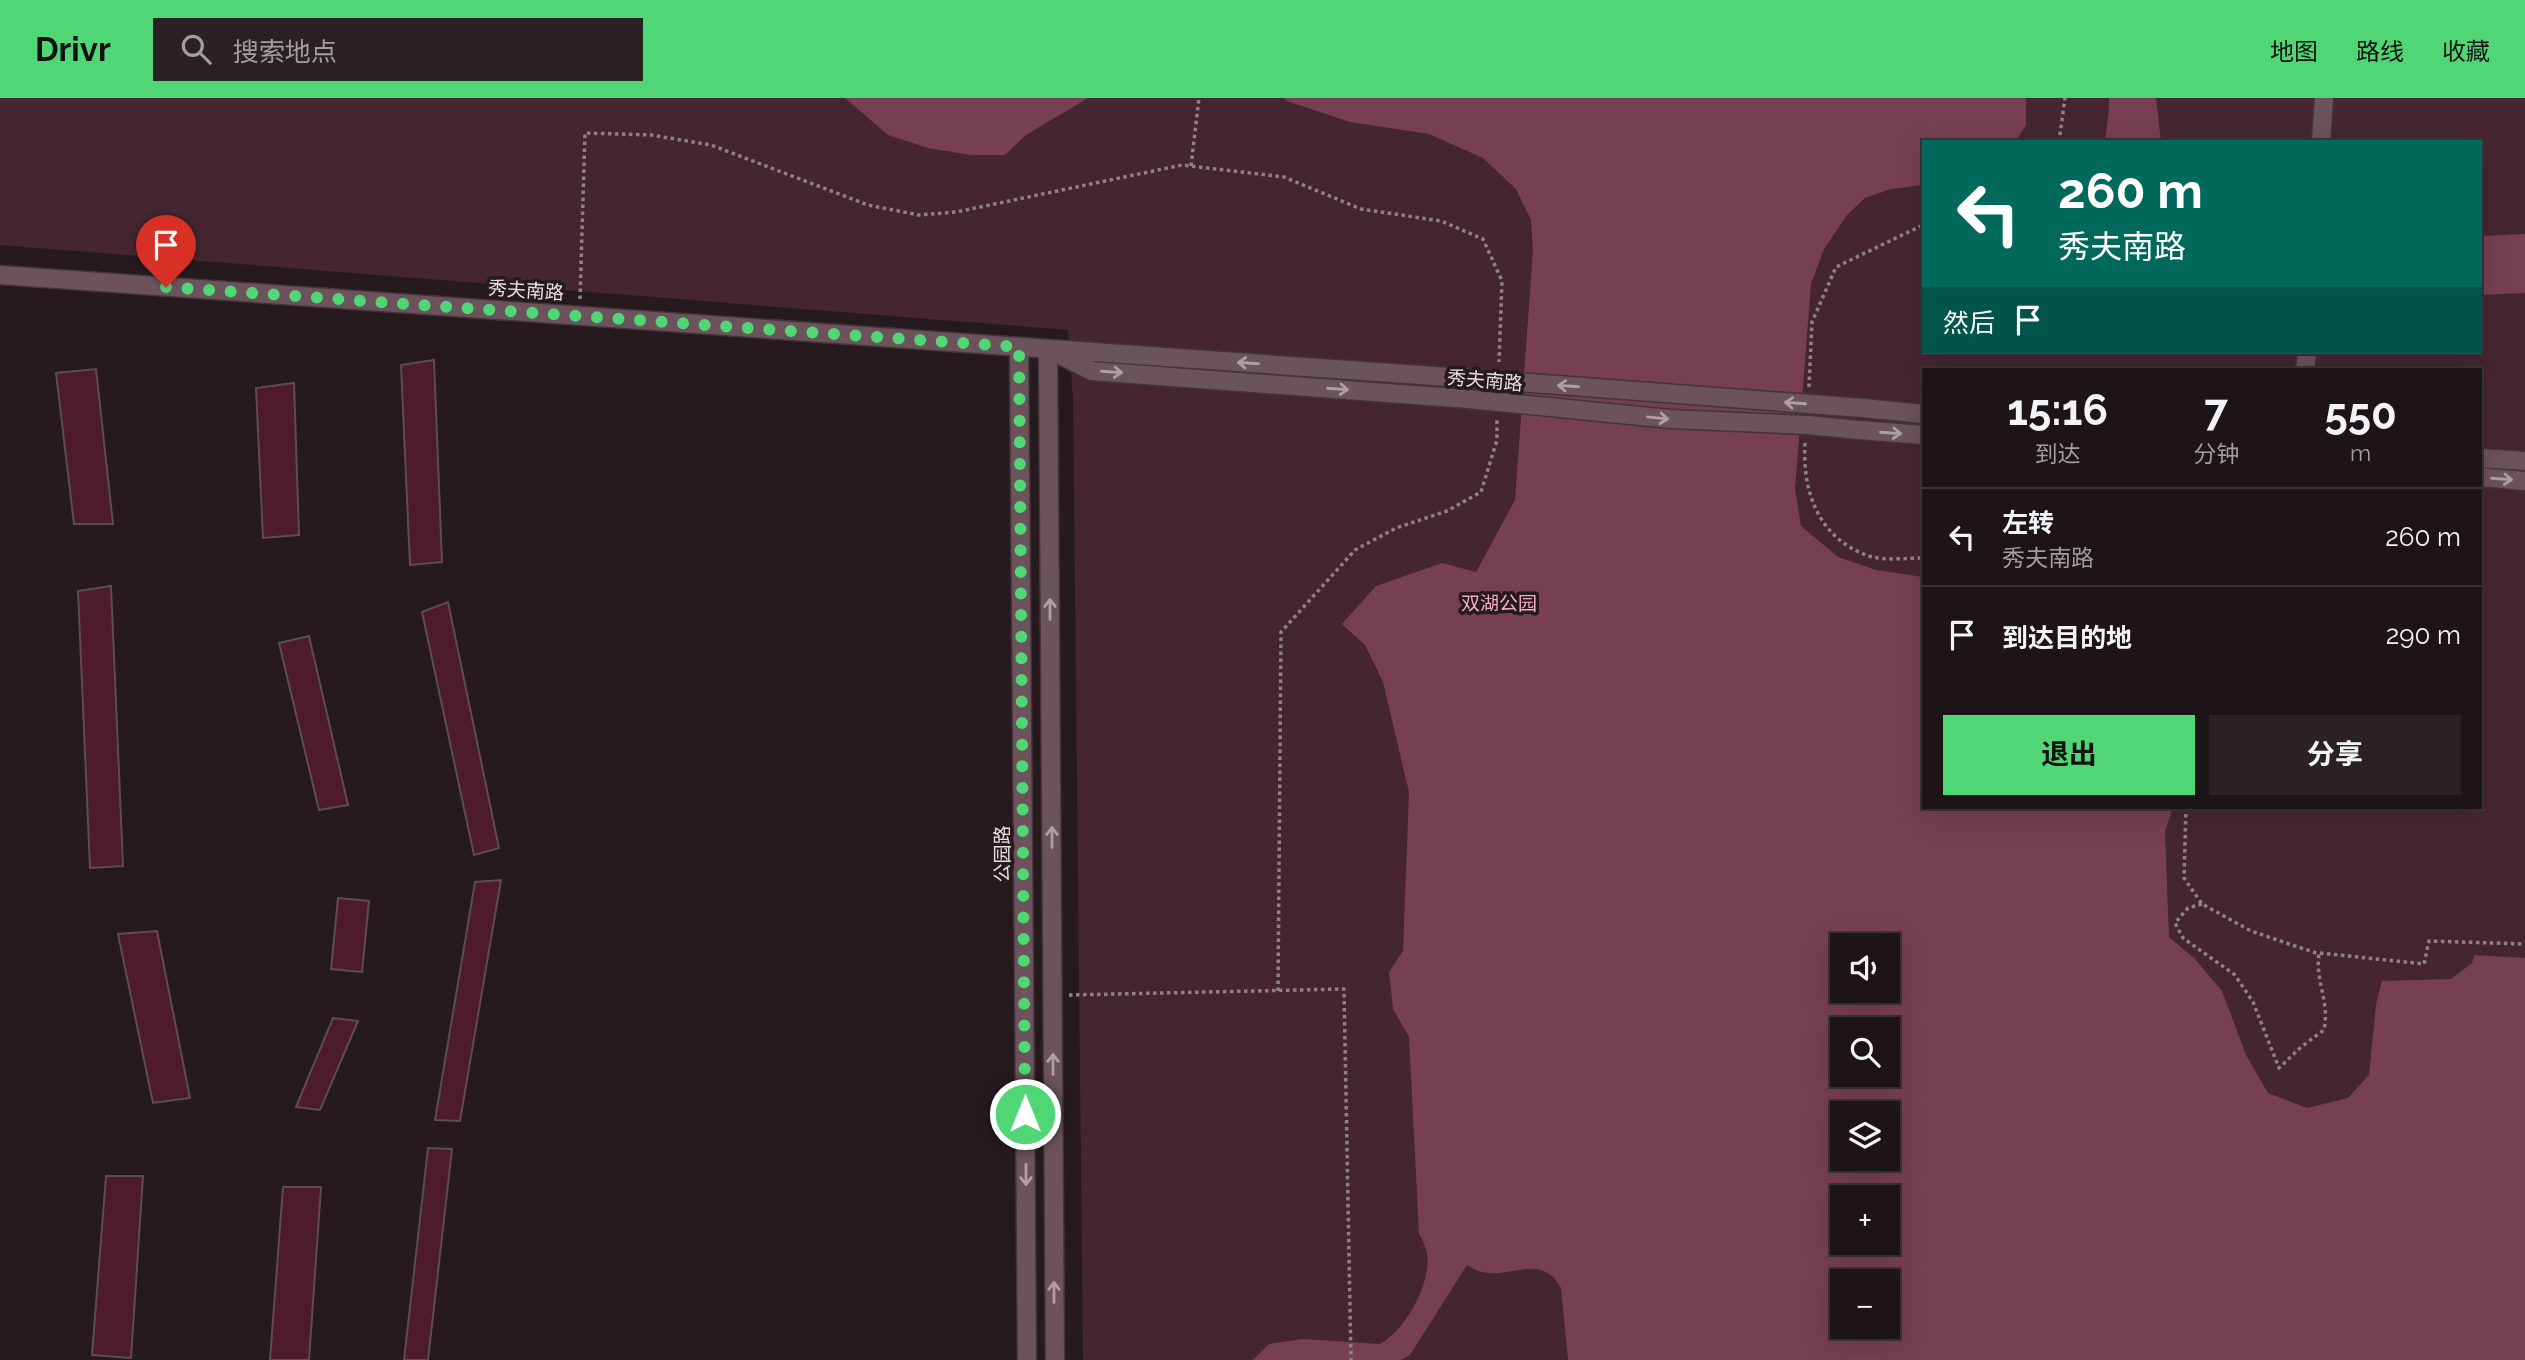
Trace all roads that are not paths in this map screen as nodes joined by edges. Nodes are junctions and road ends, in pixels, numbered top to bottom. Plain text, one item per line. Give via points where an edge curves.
1 (2324, 98) edge
2 (2321, 140) edge
3 (0, 275) edge
4 (1019, 347) junction
5 (1048, 349) junction
6 (1922, 414) edge
7 (1922, 435) edge
8 (2482, 458) edge
9 (2525, 461) edge
10 (2482, 477) edge
11 (2525, 481) edge
12 (1027, 1360) edge
13 (1055, 1360) edge

1 - 2 street
3 - 4 street, 秀夫南路
4 - 5 street, 秀夫南路
4 -> 12 street, 公园路
6 -> 5 street, 秀夫南路, bridge
5 -> 7 street, 秀夫南路, bridge via 1092,371
13 -> 5 street
8 - 9 street
10 -> 11 street

